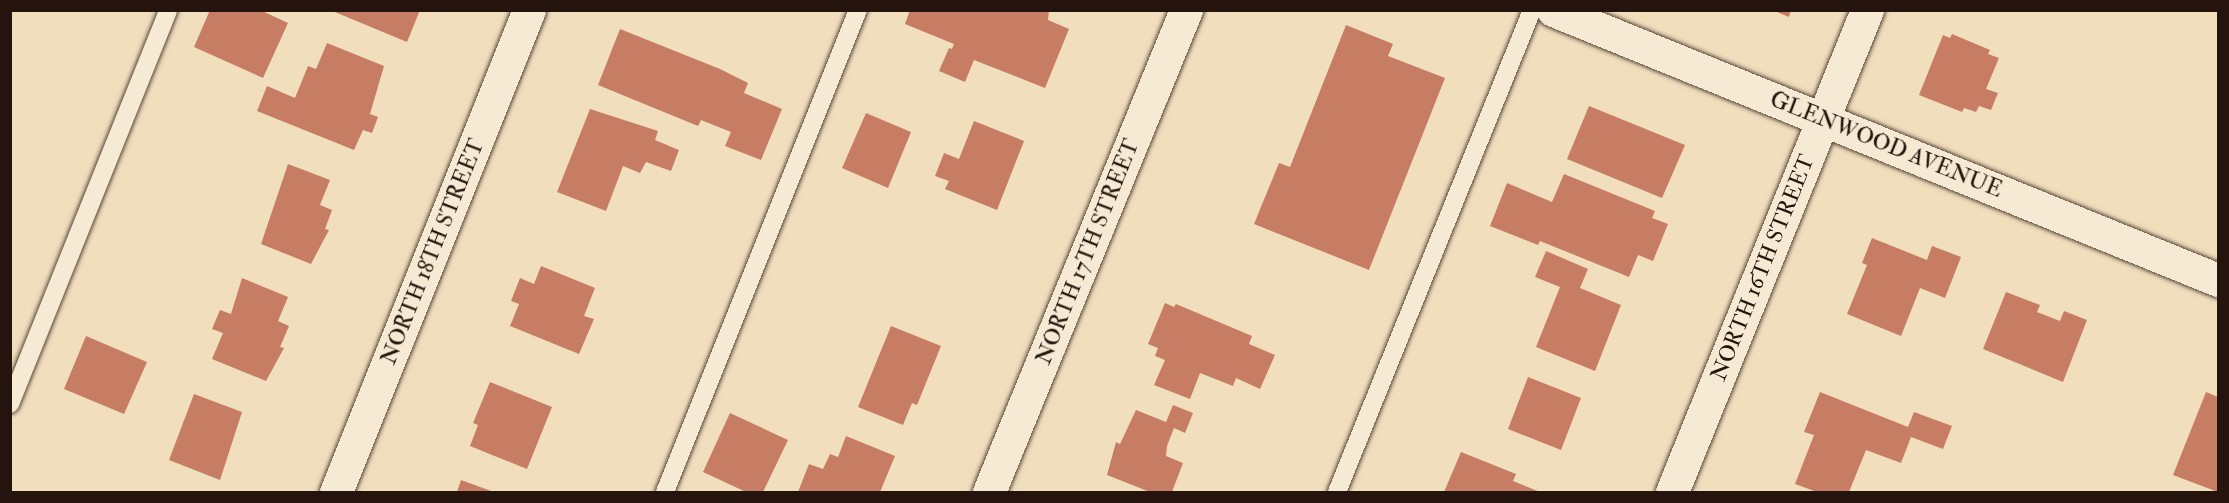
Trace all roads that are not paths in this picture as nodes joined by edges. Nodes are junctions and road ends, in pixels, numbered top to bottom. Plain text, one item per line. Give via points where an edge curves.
1 (168, 10) edge
2 (529, 10) edge
3 (858, 10) edge
4 (1186, 10) edge
5 (1532, 10) edge
6 (1553, 10) edge
7 (1867, 10) edge
8 (1823, 120) junction
9 (2218, 280) edge
10 (10, 404) edge
11 (336, 492) edge
12 (665, 492) edge
13 (989, 492) edge
14 (1337, 492) edge
15 (1672, 492) edge

1 - 10 lane
2 - 11 street, NORTH 18TH STREET
3 - 12 lane
4 - 13 street, NORTH 17TH STREET
5 - 14 lane
6 - 8 street, GLENWOOD AVENUE
7 - 8 street, NORTH 16TH STREET
8 - 9 street, GLENWOOD AVENUE
8 - 15 street, NORTH 16TH STREET

